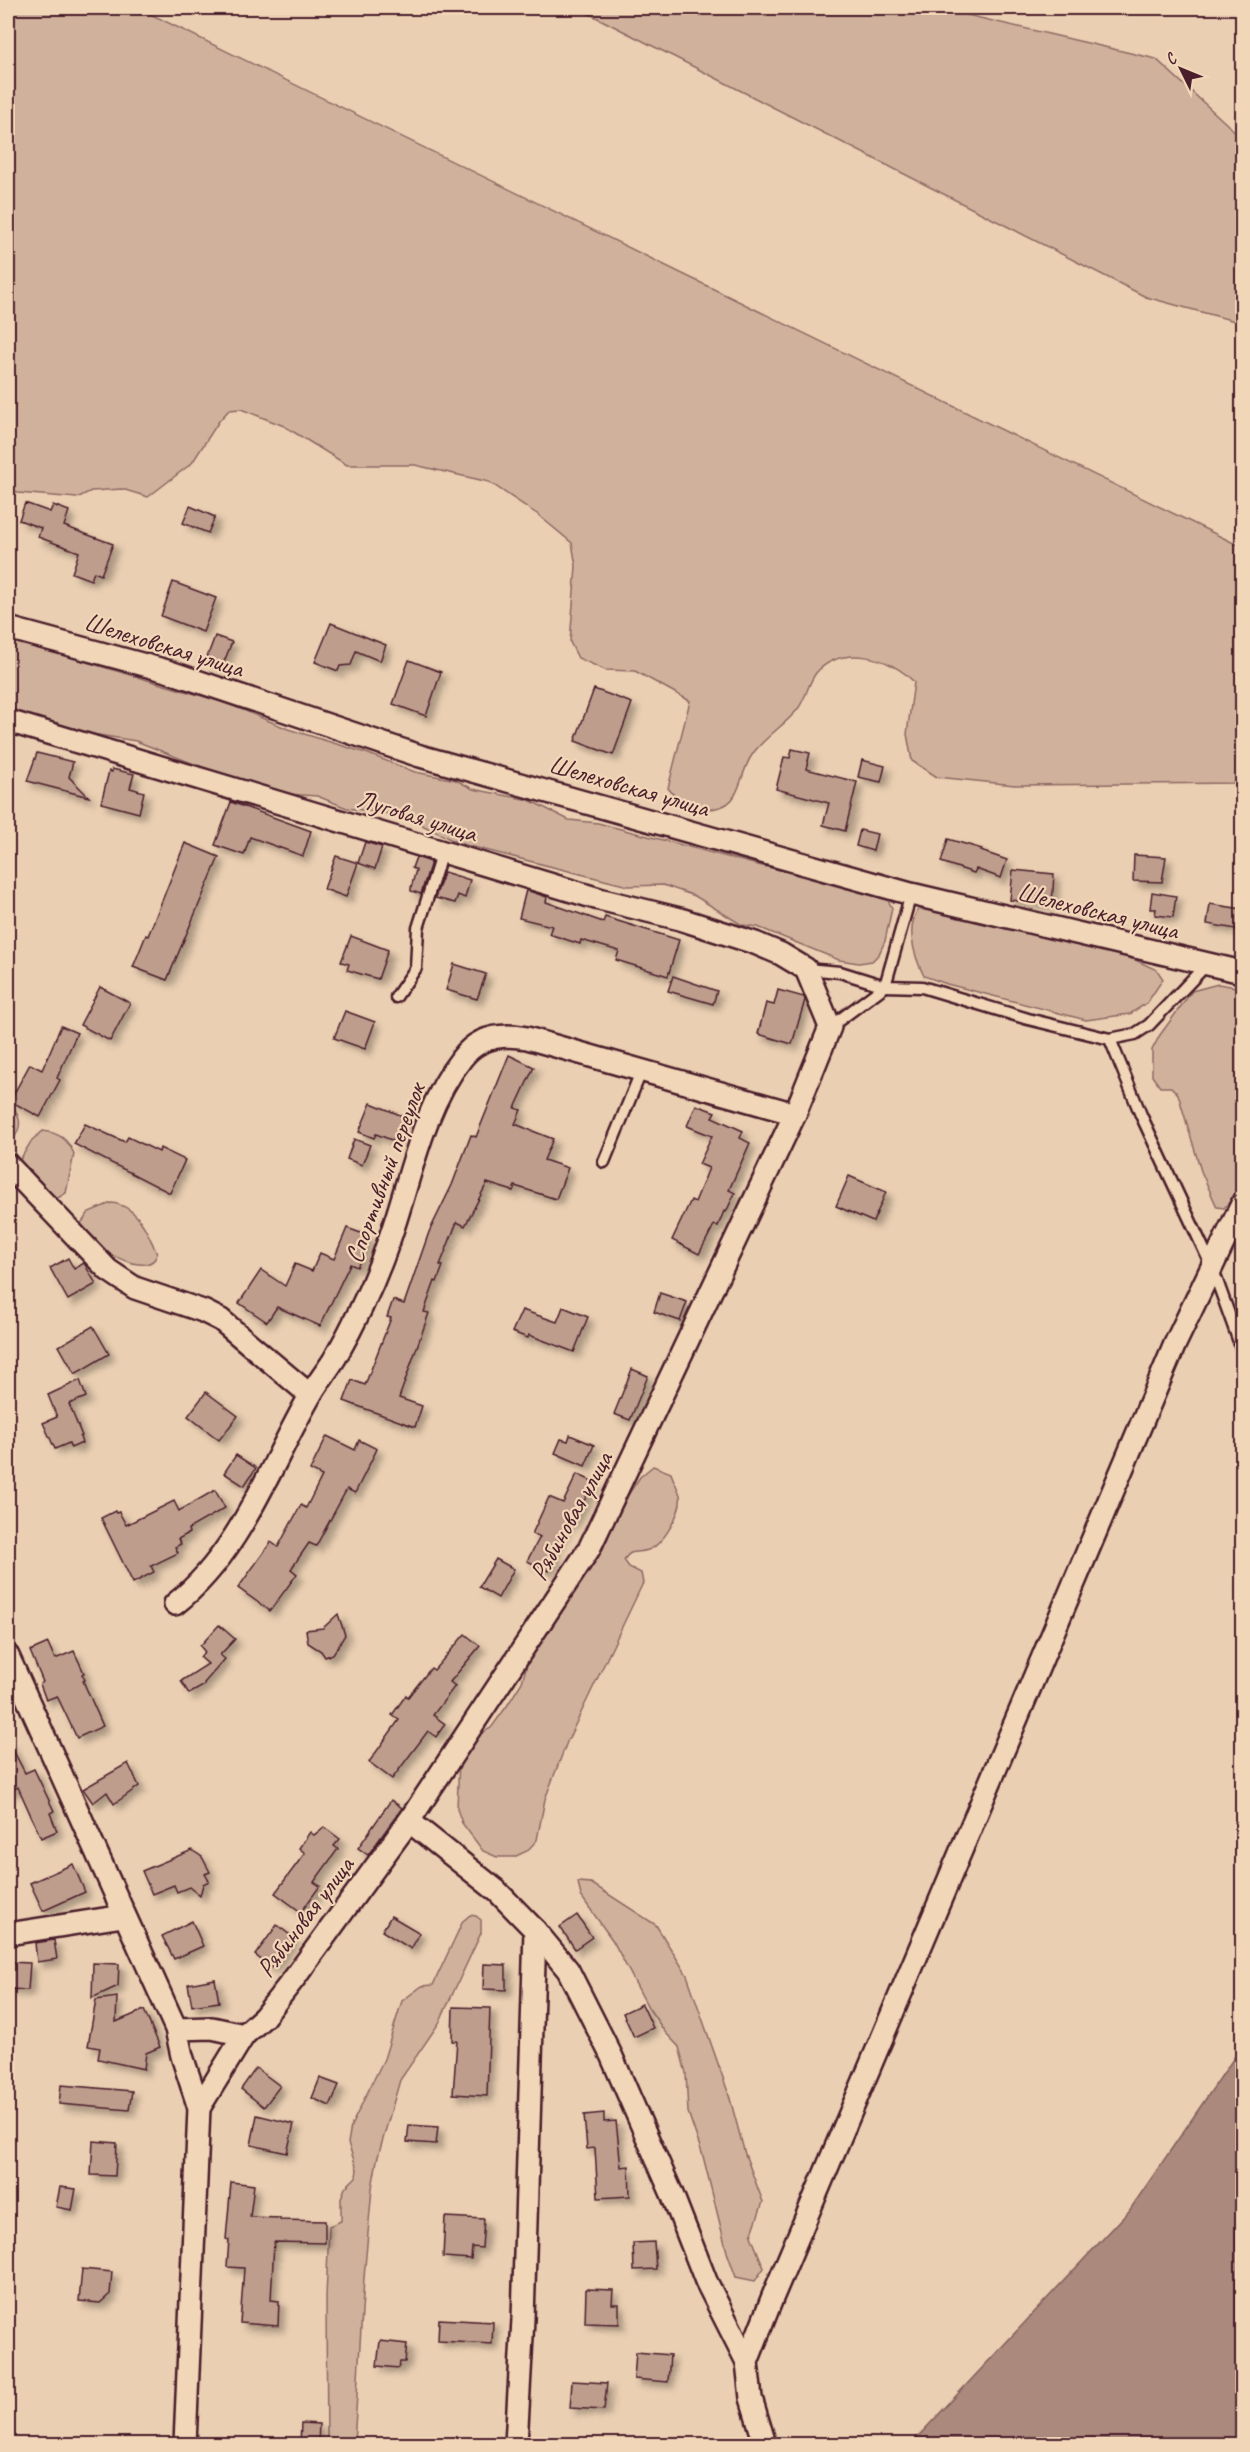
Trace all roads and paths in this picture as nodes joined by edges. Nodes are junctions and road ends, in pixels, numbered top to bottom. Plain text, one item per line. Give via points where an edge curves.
1 (8, 628) edge
2 (8, 721) edge
3 (442, 852) junction
4 (911, 894) junction
5 (1206, 965) junction
6 (806, 969) junction
7 (1242, 972) edge
8 (885, 986) junction
9 (396, 997) dead end
10 (830, 1027) junction
11 (1110, 1039) junction
12 (641, 1072) junction
13 (795, 1114) junction
14 (604, 1162) dead end
15 (8, 1165) edge
16 (1242, 1204) edge
17 (1212, 1267) junction
18 (1242, 1350) edge
19 (310, 1395) junction
20 (175, 1604) dead end
21 (8, 1656) edge
22 (409, 1821) junction
23 (123, 1916) junction
24 (535, 1930) junction
25 (8, 1934) edge
26 (176, 2029) junction
27 (244, 2036) junction
28 (199, 2108) junction
29 (747, 2362) junction
30 (186, 2445) edge
31 (516, 2445) edge
32 (765, 2445) edge

1 - 4 street, Шелеховская улица via 168,671 420,756
2 - 3 street, Луговая улица
3 - 6 street, Луговая улица via 739,937
3 - 9 lane via 418,928 416,968
4 - 5 street, Шелеховская улица
4 - 8 lane
5 - 7 street, Шелеховская улица
5 - 11 lane via 1149,1024 1135,1034
6 - 8 lane via 840,972
6 - 10 street
8 - 10 lane
8 - 11 lane via 922,987
10 - 13 street, Рябиновая улица
11 - 17 lane
12 - 13 street, Спортивный переулок
12 - 14 lane
12 - 19 street, Спортивный переулок via 514,1036 492,1037 467,1052 437,1101 361,1311
13 - 22 street, Рябиновая улица via 589,1549
15 - 19 street via 122,1281 221,1320
16 - 17 street
17 - 18 lane
17 - 29 street via 1175,1344
19 - 20 street, Спортивный переулок via 261,1491 218,1561 198,1586
21 - 23 street
22 - 24 street via 497,1891
22 - 27 street, Рябиновая улица via 293,1980
23 - 25 street
23 - 26 street
24 - 29 street via 568,1970 611,2055 706,2282
24 - 31 street
26 - 27 street via 212,2028
26 - 28 street
27 - 28 street, Рябиновая улица
28 - 30 street
29 - 32 street

